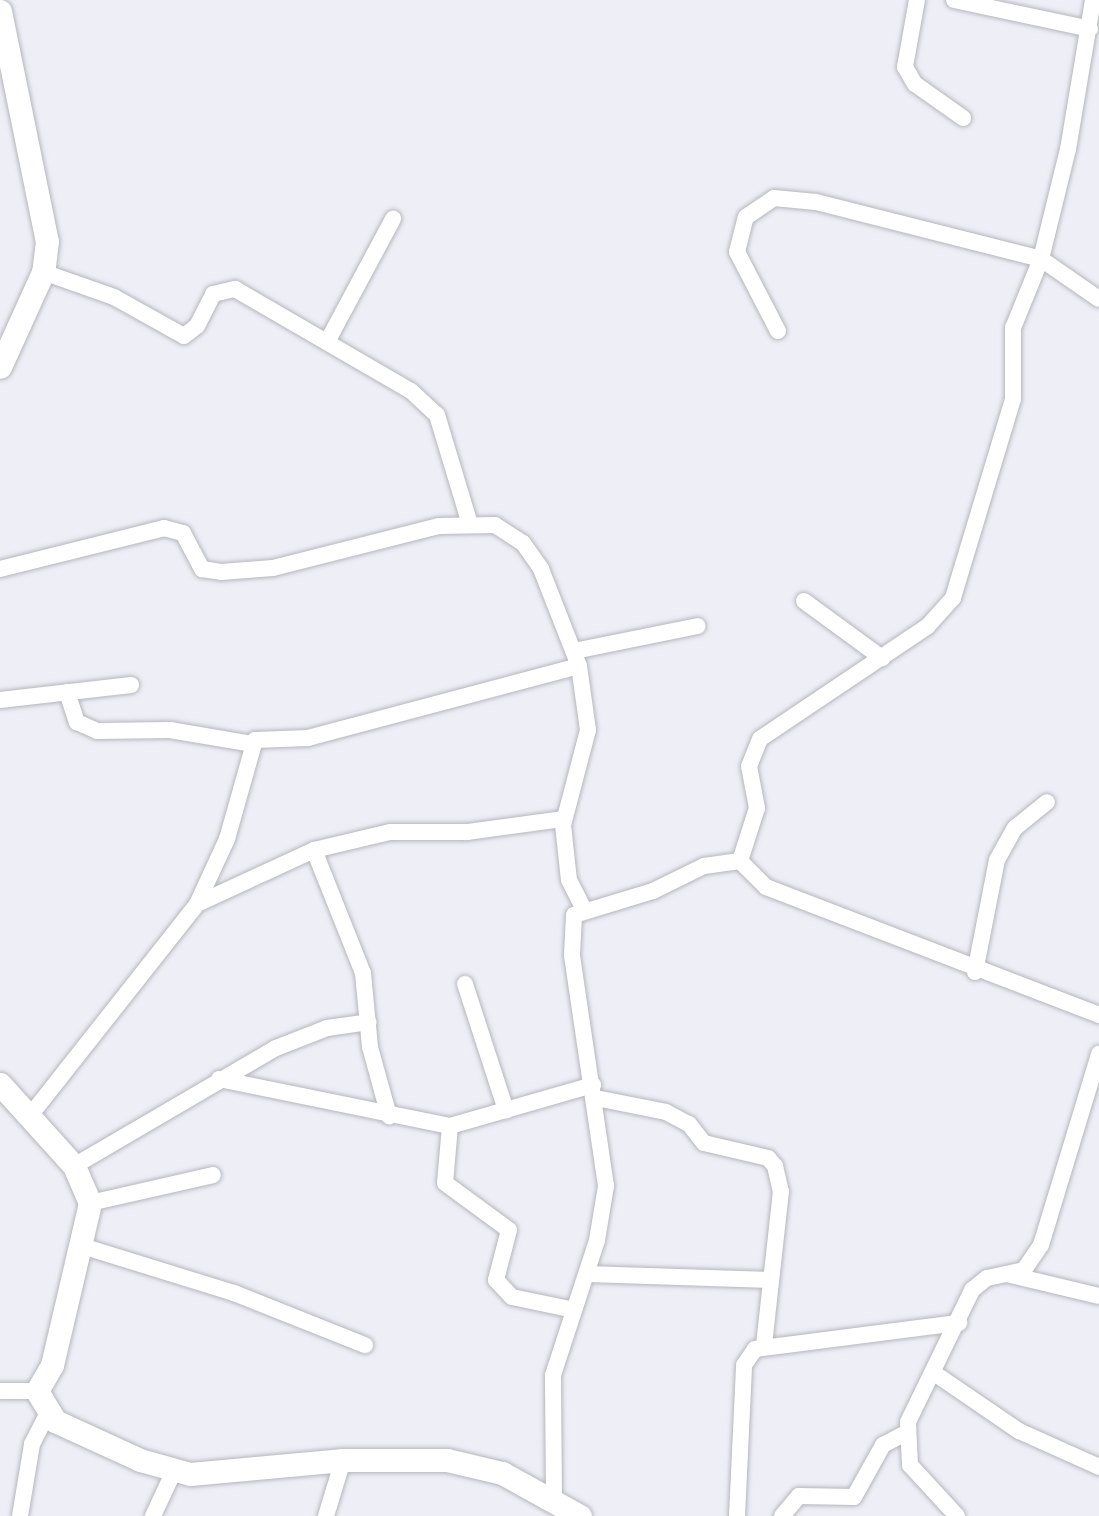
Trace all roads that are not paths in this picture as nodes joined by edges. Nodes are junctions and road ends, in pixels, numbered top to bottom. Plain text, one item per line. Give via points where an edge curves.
1 (917, 0) edge
2 (954, 0) edge
3 (1093, 0) edge
4 (0, 11) edge
5 (1090, 29) junction
6 (963, 118) dead end
7 (393, 219) dead end
8 (1041, 259) junction
9 (43, 272) junction
10 (1098, 294) edge
11 (778, 331) dead end
12 (327, 342) junction
13 (0, 367) edge
14 (469, 522) junction
15 (0, 569) edge
16 (804, 601) dead end
17 (698, 626) dead end
18 (577, 658) junction
19 (883, 658) junction
20 (131, 685) dead end
21 (67, 692) junction
22 (0, 700) edge
23 (251, 744) junction
24 (1047, 802) dead end
25 (563, 819) junction
26 (314, 850) junction
27 (740, 862) junction
28 (197, 904) junction
29 (583, 908) junction
30 (975, 972) junction
31 (465, 984) dead end
32 (1099, 1015) edge
33 (369, 1022) junction
34 (1099, 1054) edge
35 (219, 1079) junction
36 (0, 1084) edge
37 (595, 1092) junction
38 (506, 1110) junction
39 (389, 1116) junction
40 (29, 1117) junction
41 (450, 1126) junction
42 (74, 1166) junction
43 (213, 1175) dead end
44 (90, 1203) junction
45 (82, 1246) junction
46 (587, 1274) junction
47 (1012, 1275) junction
48 (771, 1280) junction
49 (1099, 1296) edge
50 (574, 1310) junction
51 (959, 1323) junction
52 (365, 1345) dead end
53 (764, 1345) junction
54 (934, 1373) junction
55 (0, 1391) edge
56 (37, 1391) junction
57 (48, 1412) junction
58 (904, 1434) junction
59 (343, 1460) junction
60 (1099, 1467) edge
61 (173, 1471) junction
62 (554, 1498) junction
63 (20, 1516) edge
64 (153, 1516) edge
65 (326, 1516) edge
66 (580, 1516) edge
67 (737, 1516) edge
68 (782, 1516) edge
69 (957, 1516) edge

1 - 6 street via 905,67 915,84
2 - 5 street
3 - 5 street
4 - 9 street via 43,218
5 - 8 street
7 - 12 street
8 - 10 street
8 - 11 street via 816,202 774,198 746,217 737,252
8 - 19 street via 1013,328 1015,384 986,501 953,598 928,626
9 - 12 street via 114,297 184,336 197,326 213,294 235,289
9 - 13 street
12 - 14 street via 411,391 437,415
14 - 15 street via 273,568 202,569 183,533 164,528
14 - 18 street via 495,524 523,543 552,592
16 - 19 street
17 - 18 street
18 - 23 street via 308,738
18 - 25 street via 588,730
19 - 27 street via 760,739 749,766 757,808
20 - 21 street
21 - 22 street
21 - 23 street via 77,722 97,731 170,730
23 - 28 street via 227,839
24 - 30 street via 1016,828 997,860
25 - 26 street via 467,832 400,830
25 - 29 street via 569,880
26 - 28 street
26 - 33 street via 363,973
27 - 29 street via 704,866 653,891
27 - 30 street via 766,887
28 - 40 street
29 - 37 street via 575,915 572,955
30 - 32 street
31 - 38 street
33 - 35 street via 309,1033
33 - 39 street
34 - 47 street via 1041,1245 1032,1263
35 - 39 street
35 - 42 street
36 - 40 street
37 - 38 street
37 - 46 street via 606,1186
37 - 48 street via 667,1112 689,1124 704,1143 768,1158 781,1191
38 - 41 street
39 - 41 street
40 - 42 street
41 - 50 street via 445,1183 509,1230 496,1280 512,1297
42 - 44 street
43 - 44 street
44 - 45 street
45 - 52 street via 234,1293
45 - 56 street via 52,1365
46 - 48 street
46 - 50 street
47 - 49 street
47 - 51 street via 979,1283
48 - 53 street
50 - 62 street via 549,1400
51 - 53 street
51 - 54 street
53 - 67 street via 744,1365
54 - 58 street
54 - 60 street via 1019,1431
55 - 56 street
56 - 57 street
57 - 61 street
57 - 63 street via 32,1444
58 - 68 street via 883,1445 855,1497 799,1496
58 - 69 street via 910,1465
59 - 61 street via 208,1475
59 - 62 street via 447,1460 502,1473
59 - 65 street
61 - 64 street
62 - 66 street

